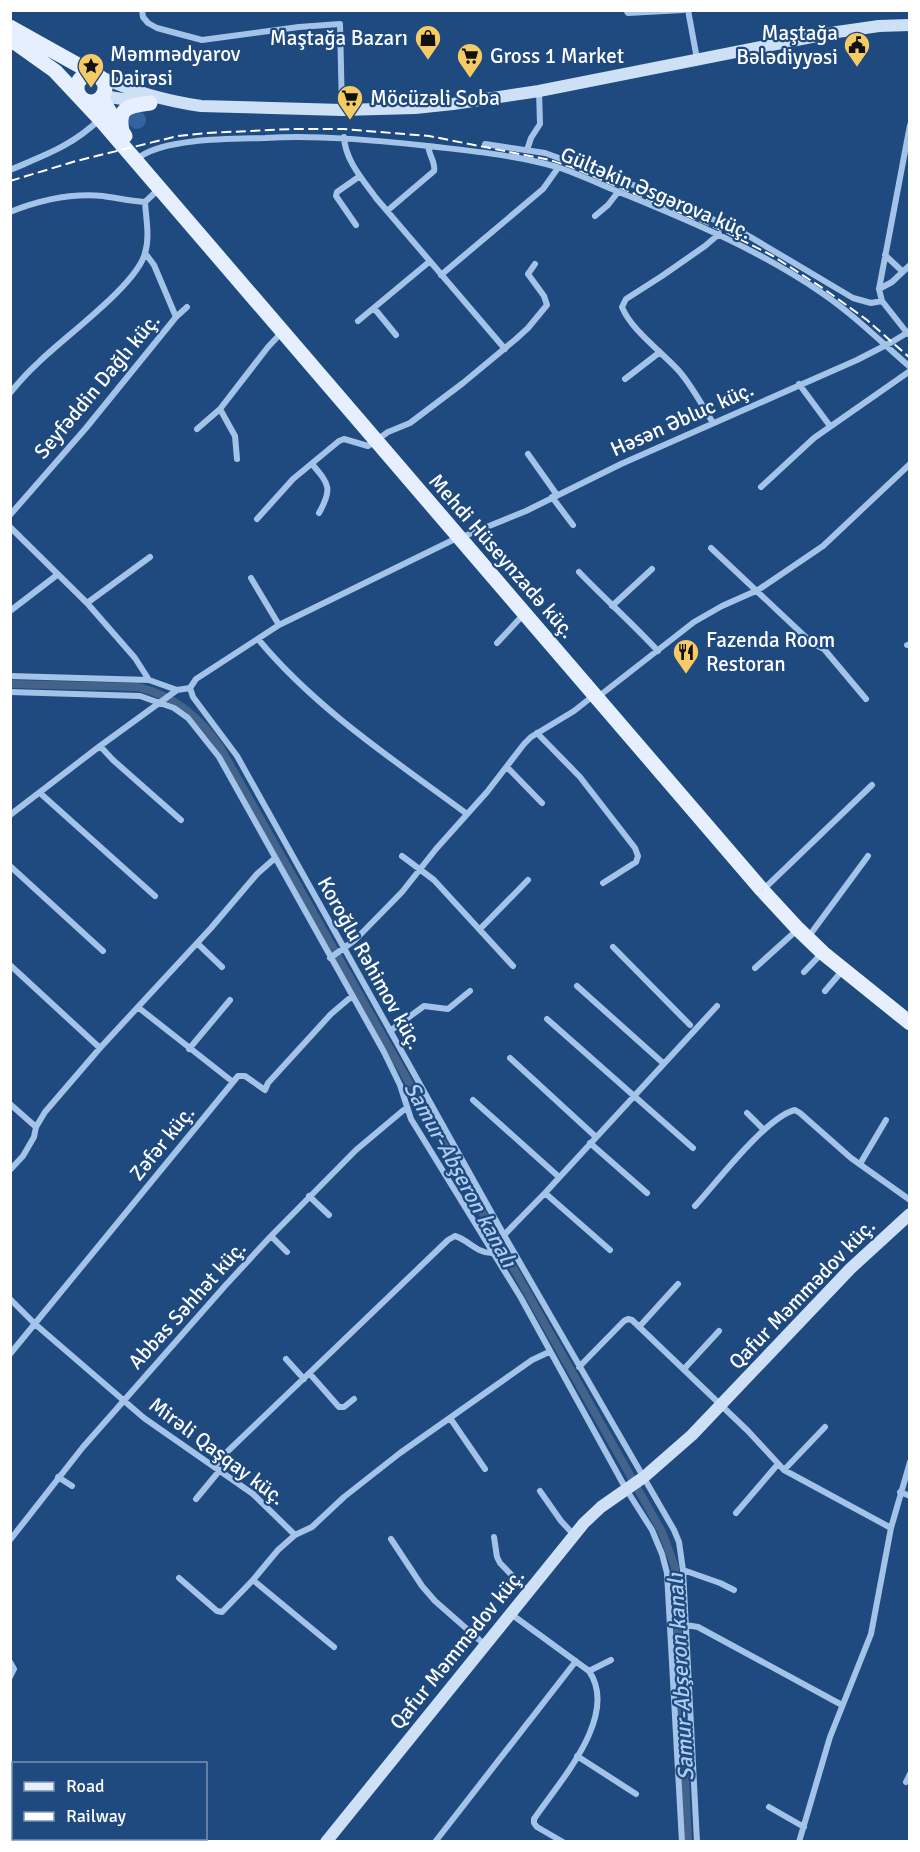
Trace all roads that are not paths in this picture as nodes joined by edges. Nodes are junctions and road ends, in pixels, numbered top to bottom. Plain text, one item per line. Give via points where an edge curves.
1 (142, 10) edge
2 (626, 10) edge
3 (683, 10) edge
4 (688, 10) edge
5 (909, 25) edge
6 (10, 27) edge
7 (10, 39) edge
8 (698, 60) junction
9 (97, 76) junction
10 (539, 91) junction
11 (102, 97) junction
12 (81, 98) junction
13 (150, 102) junction
14 (182, 104) junction
15 (342, 110) junction
16 (100, 119) junction
17 (909, 125) edge
18 (122, 131) junction
19 (344, 137) junction
20 (485, 144) dead end
21 (428, 146) junction
22 (527, 150) junction
23 (141, 156) junction
24 (558, 168) junction
25 (10, 170) edge
26 (360, 176) junction
27 (162, 187) junction
28 (618, 192) junction
29 (145, 202) junction
30 (387, 211) junction
31 (10, 212) edge
32 (595, 216) dead end
33 (356, 225) dead end
34 (719, 234) junction
35 (145, 253) junction
36 (885, 255) junction
37 (429, 262) junction
38 (535, 264) dead end
39 (909, 265) edge
40 (903, 272) junction
41 (441, 275) junction
42 (879, 289) junction
43 (882, 301) junction
44 (187, 307) dead end
45 (374, 308) junction
46 (176, 317) junction
47 (358, 321) dead end
48 (282, 332) junction
49 (909, 333) edge
50 (396, 335) dead end
51 (886, 345) junction
52 (505, 349) junction
53 (660, 351) junction
54 (909, 369) edge
55 (625, 379) dead end
56 (799, 384) junction
57 (10, 393) edge
58 (220, 409) junction
59 (713, 423) junction
60 (830, 426) junction
61 (197, 429) dead end
62 (379, 438) junction
63 (528, 454) dead end
64 (237, 459) dead end
65 (312, 464) junction
66 (907, 466) edge
67 (909, 476) edge
68 (761, 487) dead end
69 (554, 496) junction
70 (319, 513) dead end
71 (10, 515) edge
72 (257, 519) dead end
73 (573, 525) dead end
74 (10, 527) edge
75 (462, 536) junction
76 (711, 548) dead end
77 (150, 557) dead end
78 (652, 569) dead end
79 (579, 572) dead end
80 (57, 575) junction
81 (251, 578) dead end
82 (758, 590) junction
83 (87, 603) junction
84 (612, 606) junction
85 (10, 611) edge
86 (524, 614) junction
87 (279, 625) junction
88 (258, 639) junction
89 (497, 643) dead end
90 (658, 651) junction
91 (10, 676) edge
92 (150, 680) junction
93 (190, 688) junction
94 (177, 690) junction
95 (10, 692) edge
96 (598, 694) junction
97 (866, 699) dead end
98 (161, 702) junction
99 (537, 733) junction
100 (100, 746) junction
101 (507, 767) junction
102 (872, 785) dead end
103 (40, 794) junction
104 (542, 803) dead end
105 (467, 814) junction
106 (10, 816) edge
107 (181, 820) dead end
108 (402, 856) dead end
109 (868, 856) dead end
110 (274, 859) junction
111 (10, 866) edge
112 (421, 869) junction
113 (528, 880) dead end
114 (603, 883) dead end
115 (768, 885) junction
116 (155, 896) dead end
117 (480, 929) junction
118 (805, 930) junction
119 (197, 943) junction
120 (613, 947) dead end
121 (344, 949) junction
122 (103, 951) dead end
123 (822, 952) junction
124 (330, 958) junction
125 (10, 965) edge
126 (513, 966) dead end
127 (222, 967) dead end
128 (755, 968) dead end
129 (843, 970) junction
130 (804, 972) dead end
131 (577, 986) dead end
132 (470, 991) dead end
133 (825, 991) dead end
134 (351, 997) junction
135 (230, 1000) dead end
136 (717, 1006) dead end
137 (139, 1008) junction
138 (909, 1013) edge
139 (547, 1019) dead end
140 (909, 1023) edge
141 (690, 1025) dead end
142 (390, 1031) junction
143 (100, 1048) junction
144 (189, 1049) junction
145 (510, 1058) dead end
146 (663, 1063) junction
147 (233, 1082) junction
148 (634, 1095) junction
149 (473, 1100) dead end
150 (10, 1104) edge
151 (406, 1108) junction
152 (747, 1113) dead end
153 (886, 1120) dead end
154 (36, 1127) junction
155 (764, 1130) junction
156 (596, 1137) junction
157 (590, 1143) junction
158 (693, 1148) dead end
159 (860, 1164) junction
160 (10, 1170) edge
161 (559, 1177) junction
162 (545, 1193) junction
163 (646, 1193) dead end
164 (309, 1196) junction
165 (909, 1200) edge
166 (695, 1206) dead end
167 (909, 1214) edge
168 (329, 1215) dead end
169 (504, 1235) junction
170 (271, 1236) junction
171 (610, 1250) dead end
172 (287, 1252) dead end
173 (493, 1253) junction
174 (678, 1284) dead end
175 (10, 1299) edge
176 (35, 1324) junction
177 (639, 1327) junction
178 (719, 1331) dead end
179 (549, 1352) junction
180 (10, 1354) edge
181 (286, 1359) dead end
182 (579, 1367) junction
183 (684, 1369) junction
184 (307, 1377) junction
185 (354, 1399) dead end
186 (124, 1401) junction
187 (721, 1406) junction
188 (450, 1418) junction
189 (825, 1427) dead end
190 (909, 1462) edge
191 (778, 1464) junction
192 (218, 1468) junction
193 (485, 1469) dead end
194 (784, 1470) junction
195 (58, 1477) junction
196 (644, 1477) junction
197 (72, 1486) dead end
198 (626, 1489) junction
199 (540, 1491) dead end
200 (900, 1492) junction
201 (909, 1496) edge
202 (196, 1499) dead end
203 (736, 1513) dead end
204 (891, 1528) junction
205 (295, 1535) junction
206 (574, 1535) junction
207 (494, 1537) dead end
208 (391, 1539) dead end
209 (10, 1540) edge
210 (683, 1570) junction
211 (179, 1578) dead end
212 (253, 1580) junction
213 (734, 1590) dead end
214 (528, 1592) junction
215 (510, 1613) junction
216 (686, 1625) junction
217 (484, 1644) junction
218 (334, 1647) dead end
219 (611, 1660) dead end
220 (576, 1661) junction
221 (10, 1662) edge
222 (589, 1671) junction
223 (10, 1677) edge
224 (842, 1705) junction
225 (577, 1756) junction
226 (909, 1774) edge
227 (906, 1782) dead end
228 (636, 1794) dead end
229 (770, 1807) dead end
230 (804, 1827) junction
231 (326, 1842) edge
232 (435, 1842) edge
233 (563, 1842) edge
234 (682, 1842) edge
235 (697, 1842) edge
236 (798, 1842) edge

1 - 15 street via 148,23 157,28 202,40 340,24
2 - 3 street
4 - 8 street
5 - 8 main road via 837,32
6 - 9 main road
7 - 12 main road, Mehdi Hüseynzadə küç. via 44,62
8 - 10 main road
9 - 11 main road via 104,84
9 - 12 main road via 87,75 79,80 77,90
9 - 14 main road
10 - 15 main road via 416,108
10 - 22 street via 540,124
11 - 12 main road via 93,102
11 - 13 main road
11 - 18 main road, Mehdi Hüseynzadə küç.
12 - 16 main road, Mehdi Hüseynzadə küç.
13 - 14 main road
13 - 18 main road via 125,109
14 - 15 main road
16 - 25 street via 68,145
16 - 27 main road, Mehdi Hüseynzadə küç.
17 - 36 street
18 - 23 main road, Mehdi Hüseynzadə küç.
19 - 21 street, Gültəkin Əsgərova küç.
19 - 23 street, Gültəkin Əsgərova küç. via 214,140 161,147
19 - 26 street via 346,152
20 - 22 street
21 - 24 street, Gültəkin Əsgərova küç.
21 - 30 street via 434,171
22 - 43 street via 639,187 713,218 853,298 871,303
23 - 27 main road, Mehdi Hüseynzadə küç.
24 - 28 street, Gültəkin Əsgərova küç.
24 - 41 street via 543,189
26 - 30 street
26 - 33 street via 336,196
27 - 29 street
27 - 48 main road, Mehdi Hüseynzadə küç.
27 - 62 main road, Mehdi Hüseynzadə küç.
28 - 32 street
28 - 34 street, Gültəkin Əsgərova küç.
29 - 31 street via 75,195
29 - 35 street
30 - 37 street
34 - 51 street, Gültəkin Əsgərova küç. via 820,292
34 - 53 street via 623,302 623,311
35 - 46 street
35 - 57 street via 123,286 38,362
36 - 40 street
36 - 42 street
37 - 41 street
37 - 45 street
38 - 52 street via 528,274 547,305
39 - 40 street
40 - 42 street
41 - 52 street
42 - 43 street
43 - 49 street
44 - 46 street, Seyfəddin Dağlı küç.
45 - 47 street
45 - 50 street
46 - 71 street, Seyfəddin Dağlı küç.
48 - 58 street
48 - 62 main road, Mehdi Hüseynzadə küç.
49 - 51 street, Həsən Əbluc küç.
51 - 54 street, Gültəkin Əsgərova küç.
51 - 56 street, Həsən Əbluc küç.
52 - 62 street via 414,421
53 - 55 street
53 - 59 street via 691,386
54 - 60 street
56 - 59 street, Həsən Əbluc küç.
56 - 60 street
58 - 61 street
58 - 64 street via 235,436
59 - 69 street, Həsən Əbluc küç.
60 - 68 street
62 - 65 street via 368,446 344,439
62 - 75 main road, Mehdi Hüseynzadə küç.
63 - 69 street
65 - 70 street via 328,488
65 - 72 street
66 - 67 street
66 - 82 street via 824,546
69 - 73 street
69 - 75 street, Həsən Əbluc küç.
74 - 80 street
75 - 86 main road, Mehdi Hüseynzadə küç.
75 - 87 street, Həsən Əbluc küç.
75 - 96 main road, Mehdi Hüseynzadə küç.
76 - 82 street
77 - 83 street
78 - 84 street
79 - 84 street
80 - 83 street
80 - 85 street
81 - 87 street
82 - 90 street via 694,622
82 - 97 street via 824,650
83 - 92 street
84 - 90 street
86 - 89 street
86 - 96 main road, Mehdi Hüseynzadə küç.
87 - 88 street, Həsən Əbluc küç.
88 - 93 street, Həsən Əbluc küç. via 196,679
88 - 105 street via 327,709
90 - 96 street
91 - 92 street
92 - 94 street
93 - 94 street
93 - 121 street, Koroğlu Rəhimov küç. via 237,756
94 - 98 street
95 - 98 street, Koroğlu Rəhimov küç. via 125,694
96 - 99 street
96 - 115 main road, Mehdi Hüseynzadə küç.
96 - 118 main road, Mehdi Hüseynzadə küç.
98 - 100 street
98 - 110 street, Koroğlu Rəhimov küç. via 188,718 211,746
99 - 101 street
99 - 114 street via 580,777 635,848 636,862
100 - 103 street
100 - 107 street
101 - 104 street
101 - 105 street
102 - 115 street
103 - 106 street
103 - 116 street
105 - 112 street
108 - 112 street
109 - 118 street
110 - 119 street
110 - 124 street, Koroğlu Rəhimov küç.
111 - 122 street
112 - 117 street
112 - 121 street
113 - 117 street
115 - 118 main road, Mehdi Hüseynzadə küç.
117 - 126 street
118 - 123 main road, Mehdi Hüseynzadə küç.
118 - 128 street
118 - 138 main road, Mehdi Hüseynzadə küç.
119 - 127 street
119 - 137 street
120 - 141 street
121 - 124 street
121 - 142 street, Koroğlu Rəhimov küç.
123 - 129 main road, Mehdi Hüseynzadə küç.
123 - 130 street
124 - 134 street, Koroğlu Rəhimov küç.
125 - 143 street
129 - 133 street
129 - 140 main road, Mehdi Hüseynzadə küç.
131 - 146 street
132 - 142 street via 448,1009 424,1006
134 - 147 street via 331,1014 265,1090 245,1076 238,1076
134 - 151 street, Koroğlu Rəhimov küç. via 400,1085
135 - 144 street
136 - 146 street
137 - 143 street
137 - 144 street
139 - 148 street
142 - 169 street, Koroğlu Rəhimov küç.
143 - 154 street
144 - 147 street
145 - 156 street
146 - 148 street
147 - 176 street, Zəfər küç.
148 - 156 street
148 - 158 street
149 - 161 street
150 - 154 street
151 - 164 street, Abbas Səhhət küç.
151 - 173 street, Koroğlu Rəhimov küç.
152 - 155 street
153 - 159 street
154 - 160 street via 23,1156
155 - 159 street via 795,1110
155 - 166 street
156 - 157 street
157 - 161 street
157 - 163 street
159 - 165 street
161 - 162 street
162 - 169 street
162 - 171 street
164 - 168 street
164 - 170 street, Abbas Səhhət küç.
167 - 187 main road, Qafur Məmmədov küç. via 850,1269
169 - 182 street, Koroğlu Rəhimov küç.
170 - 172 street
170 - 186 street, Abbas Səhhət küç.
173 - 179 street, Koroğlu Rəhimov küç.
173 - 184 street via 478,1251 462,1238 448,1240
174 - 177 street
175 - 176 street, Mirəli Qaşqay küç.
176 - 180 street, Zəfər küç.
176 - 186 street, Mirəli Qaşqay küç.
177 - 182 street via 627,1319
177 - 183 street
178 - 183 street
179 - 188 street
179 - 198 street, Koroğlu Rəhimov küç.
181 - 184 street
182 - 196 street, Koroğlu Rəhimov küç.
183 - 187 street
184 - 185 street via 339,1407
184 - 192 street
186 - 192 street, Mirəli Qaşqay küç. via 156,1428
186 - 195 street, Abbas Səhhət küç.
187 - 191 street
187 - 196 main road, Qafur Məmmədov küç.
188 - 193 street
188 - 205 street via 375,1472 312,1527
189 - 194 street
190 - 200 street
191 - 194 street
191 - 203 street
192 - 202 street
192 - 205 street, Mirəli Qaşqay küç. via 253,1494
194 - 204 street
195 - 197 street
195 - 209 street, Abbas Səhhət küç.
196 - 198 main road, Qafur Məmmədov küç.
196 - 210 street, Koroğlu Rəhimov küç. via 674,1530
198 - 206 main road, Qafur Məmmədov küç. via 601,1507
198 - 234 street, Koroğlu Rəhimov küç. via 652,1530 668,1573
199 - 206 street
200 - 201 street
200 - 204 street
204 - 224 street via 871,1634
205 - 212 street
206 - 214 main road, Qafur Məmmədov küç.
207 - 214 street via 500,1563
208 - 217 street via 435,1601
210 - 213 street
210 - 216 street, Koroğlu Rəhimov küç.
211 - 212 street via 222,1612
212 - 218 street
214 - 215 main road, Qafur Məmmədov küç.
215 - 217 main road, Qafur Məmmədov küç.
215 - 220 street
216 - 224 street via 698,1627
216 - 235 street, Koroğlu Rəhimov küç.
217 - 231 main road, Qafur Məmmədov küç.
219 - 222 street
220 - 222 street
220 - 232 street
221 - 223 street via 14,1669
222 - 225 street via 597,1684 597,1715
224 - 230 street
225 - 228 street
225 - 233 street via 534,1819 537,1827
226 - 227 street
229 - 230 street
230 - 236 street

